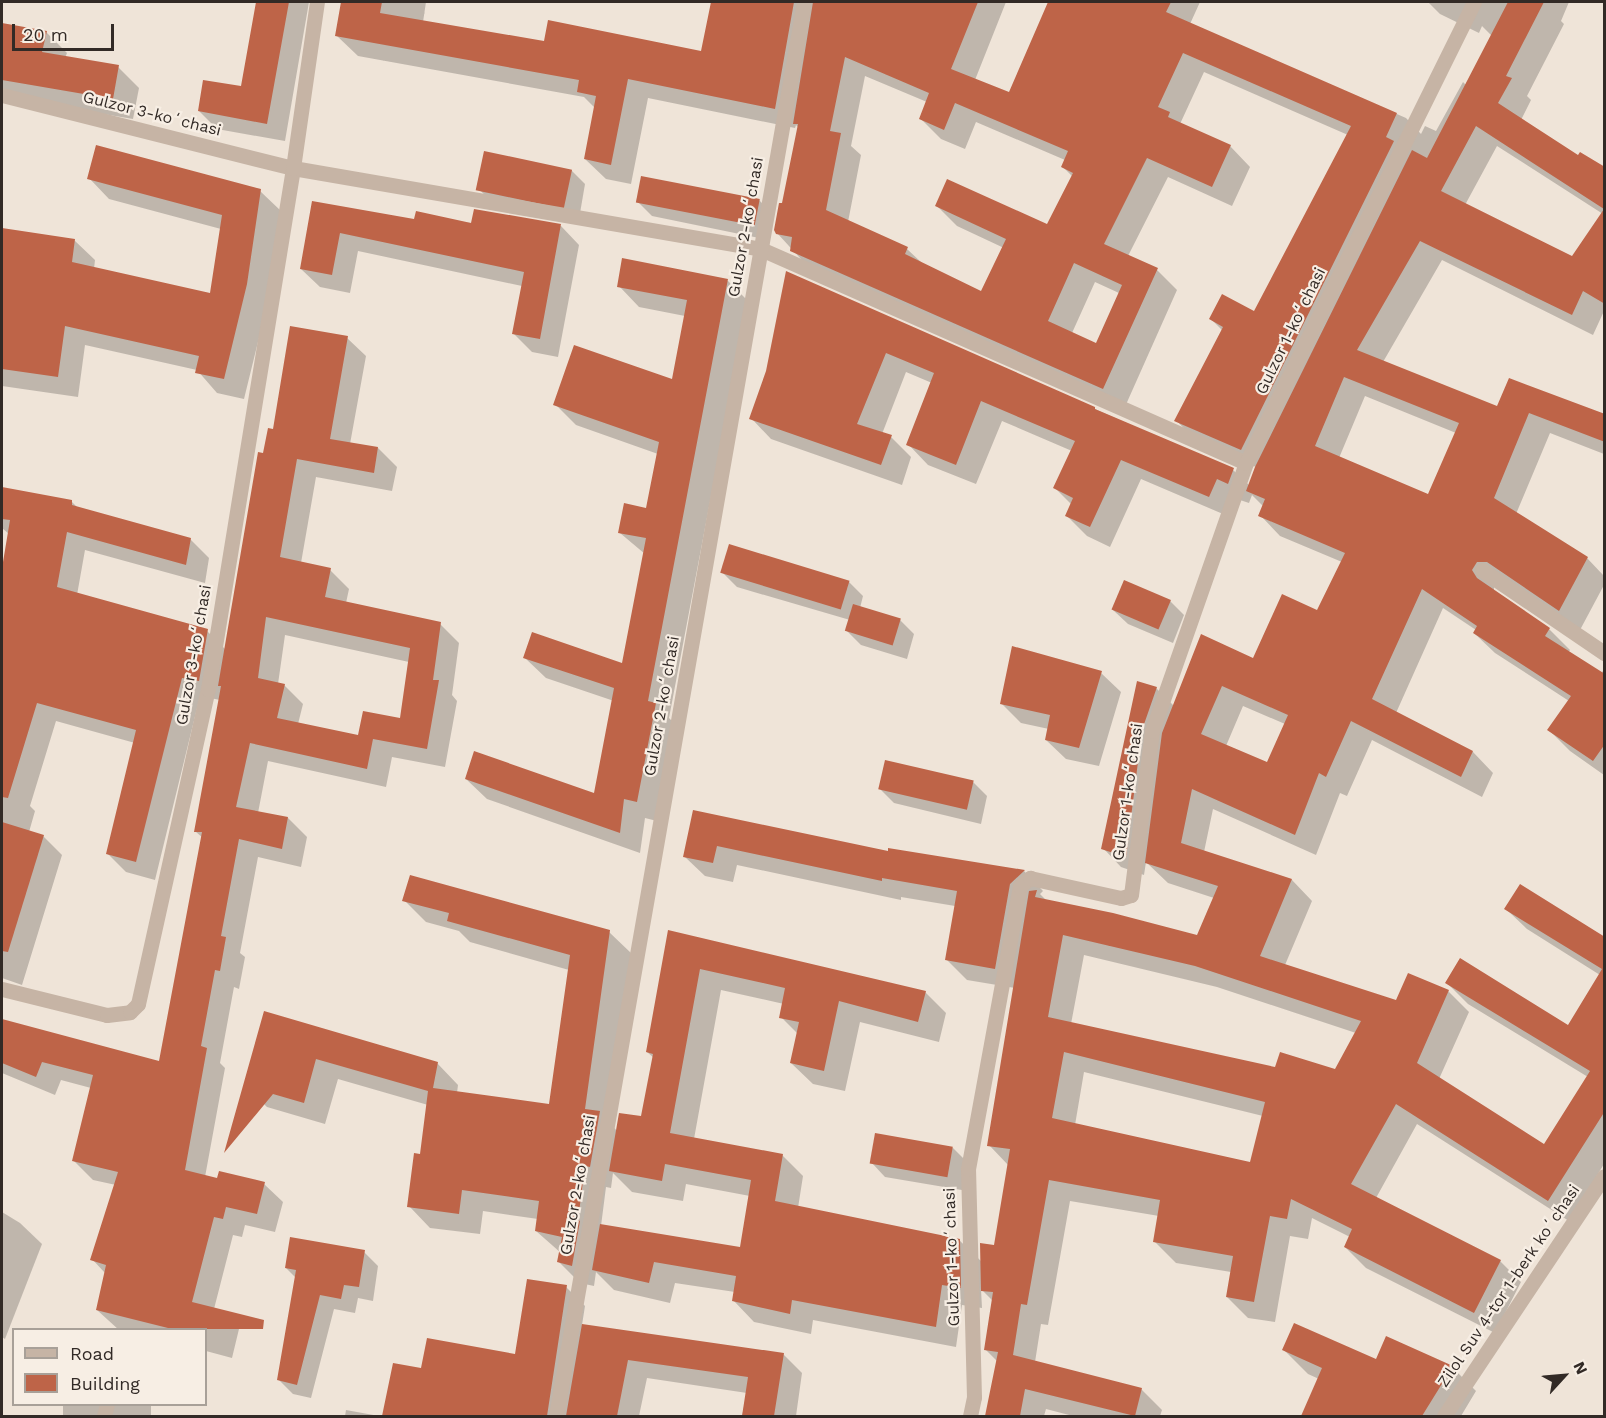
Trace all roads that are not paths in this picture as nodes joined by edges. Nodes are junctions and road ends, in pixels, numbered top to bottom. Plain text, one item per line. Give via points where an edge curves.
1 (317, 2) edge
2 (804, 2) edge
3 (1474, 2) edge
4 (2, 94) edge
5 (293, 168) junction
6 (761, 249) junction
7 (1246, 464) junction
8 (1482, 570) dead end
9 (1605, 653) edge
10 (2, 989) edge
11 (1605, 1176) edge
12 (556, 1416) edge
13 (970, 1416) edge
14 (1444, 1416) edge

1 - 5 street, Gulzor 3-koʻchasi
2 - 6 street, Gulzor 2-koʻchasi
3 - 7 street, Gulzor 1-koʻchasi
4 - 5 street, Gulzor 3-koʻchasi
5 - 6 street
5 - 10 street, Gulzor 3-koʻchasi via 208,689 138,1004 130,1012 107,1015
6 - 7 street
6 - 12 street, Gulzor 2-koʻchasi
7 - 13 street, Gulzor 1-koʻchasi via 1152,731 1131,895 1121,898 1030,878 1020,886 968,1169 974,1397
8 - 9 street
11 - 14 street, Zilol Suv 4-tor 1-berk koʻchasi

